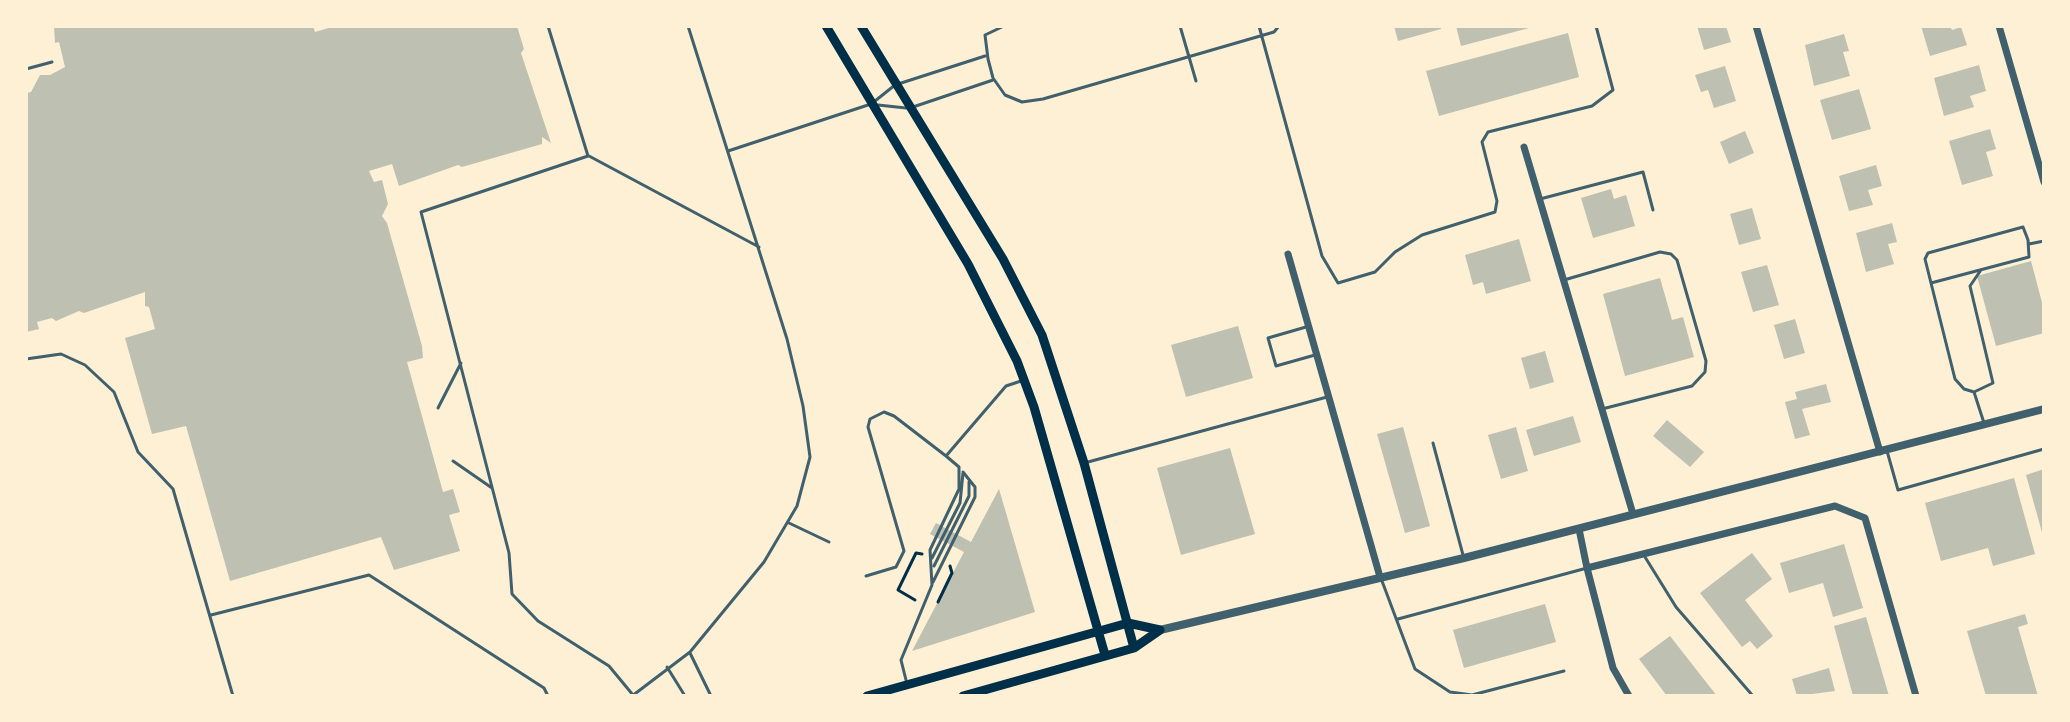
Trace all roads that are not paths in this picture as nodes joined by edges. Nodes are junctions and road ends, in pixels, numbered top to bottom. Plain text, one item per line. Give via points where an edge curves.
1 (548, 26) edge
2 (688, 26) edge
3 (826, 26) edge
4 (861, 26) edge
5 (1004, 26) edge
6 (1180, 26) edge
7 (1259, 26) edge
8 (1279, 26) edge
9 (1596, 26) edge
10 (1756, 26) edge
11 (1999, 26) edge
12 (1261, 35) junction
13 (987, 55) junction
14 (1188, 56) junction
15 (52, 62) dead end
16 (26, 69) edge
17 (994, 80) junction
18 (1196, 81) dead end
19 (895, 85) junction
20 (870, 104) junction
21 (910, 108) junction
22 (1524, 147) dead end
23 (728, 151) junction
24 (588, 156) junction
25 (2044, 182) edge
26 (1540, 199) junction
27 (1653, 210) dead end
28 (2044, 241) edge
29 (2029, 244) junction
30 (759, 247) junction
31 (1288, 254) dead end
32 (1981, 270) junction
33 (1564, 280) junction
34 (1931, 283) junction
35 (1310, 326) junction
36 (1318, 354) junction
37 (26, 359) edge
38 (461, 363) junction
39 (1025, 380) junction
40 (1974, 392) junction
41 (1330, 396) junction
42 (438, 408) dead end
43 (1602, 409) junction
44 (2044, 409) edge
45 (1984, 424) junction
46 (1433, 443) dead end
47 (2044, 449) edge
48 (1884, 451) junction
49 (946, 456) junction
50 (453, 461) dead end
51 (1084, 463) junction
52 (959, 467) junction
53 (963, 472) junction
54 (969, 479) junction
55 (493, 489) junction
56 (1633, 514) junction
57 (789, 523) junction
58 (1579, 529) junction
59 (829, 542) dead end
60 (1644, 553) junction
61 (1464, 558) junction
62 (931, 560) junction
63 (1587, 568) junction
64 (932, 570) junction
65 (866, 576) dead end
66 (1380, 577) junction
67 (932, 585) junction
68 (211, 616) junction
69 (1398, 619) junction
70 (1128, 623) junction
71 (1160, 630) junction
72 (1098, 631) junction
73 (1134, 648) junction
74 (690, 652) junction
75 (1105, 655) junction
76 (667, 667) junction
77 (1564, 671) dead end
78 (907, 685) junction
79 (233, 696) edge
80 (548, 696) edge
81 (632, 696) edge
82 (685, 696) edge
83 (711, 696) edge
84 (867, 696) edge
85 (963, 696) edge
86 (1629, 696) edge
87 (1753, 696) edge
88 (1916, 696) edge

1 - 24 lane
2 - 23 lane
3 - 20 main road
4 - 19 main road
5 - 13 lane via 985,35
6 - 14 lane
7 - 12 lane
8 - 12 lane
9 - 12 lane via 1613,90 1592,106 1488,132 1482,142 1495,212 1422,235 1375,272 1338,283 1322,256
10 - 48 street
11 - 25 street
12 - 14 lane
13 - 17 lane
13 - 19 lane
14 - 17 lane via 1022,102 1005,95
14 - 18 lane
15 - 16 lane
17 - 21 lane
19 - 20 lane
19 - 21 main road
20 - 21 lane
20 - 23 lane
20 - 39 main road via 968,264
21 - 51 main road via 1003,259 1042,335
22 - 26 street
23 - 30 lane
24 - 30 lane
24 - 38 lane via 421,212
26 - 27 lane via 1643,172
26 - 33 street
28 - 29 lane
29 - 32 lane via 2029,257
29 - 34 lane via 2023,227 1928,253
30 - 57 lane via 803,406 810,457
31 - 35 street
32 - 34 lane
32 - 40 lane via 1970,286 1993,384
33 - 43 street
33 - 43 lane via 1660,252 1677,260 1705,372 1692,386
34 - 40 lane via 1955,379
35 - 36 street
35 - 36 lane via 1268,338 1276,366
36 - 41 street
37 - 68 lane via 61,354 85,365 114,392 138,452 173,489
38 - 42 lane
38 - 55 lane
39 - 49 lane via 1006,386
39 - 72 main road
40 - 45 lane
41 - 51 lane
41 - 66 street
43 - 56 street
44 - 45 street
45 - 48 street
46 - 61 lane
47 - 48 lane via 1898,490
48 - 56 street
49 - 52 lane
49 - 65 lane via 894,416 884,412 870,419 904,551 896,567
50 - 55 lane
51 - 70 main road
52 - 53 lane
52 - 62 lane via 959,489 933,542
53 - 54 lane
53 - 62 lane via 960,503
54 - 64 lane via 969,496
54 - 67 lane via 975,487 973,504
55 - 81 lane via 509,553 512,594 538,621 609,666
56 - 58 street
57 - 59 lane
57 - 74 lane
58 - 61 street
58 - 63 street
60 - 63 street
60 - 87 lane via 1676,607
60 - 88 street via 1835,506 1865,518
61 - 66 street
62 - 64 lane
63 - 69 lane
63 - 86 street via 1613,668
64 - 67 lane
66 - 69 lane
66 - 71 street
67 - 78 lane via 901,660
68 - 79 lane
68 - 80 lane via 369,575 544,688
69 - 77 lane via 1415,669 1450,692 1472,695
70 - 71 main road
70 - 72 main road
70 - 73 main road
71 - 73 main road
72 - 75 main road
72 - 78 main road
73 - 75 main road
74 - 76 lane
74 - 83 lane
75 - 85 main road
76 - 81 lane
76 - 82 lane
78 - 84 main road

